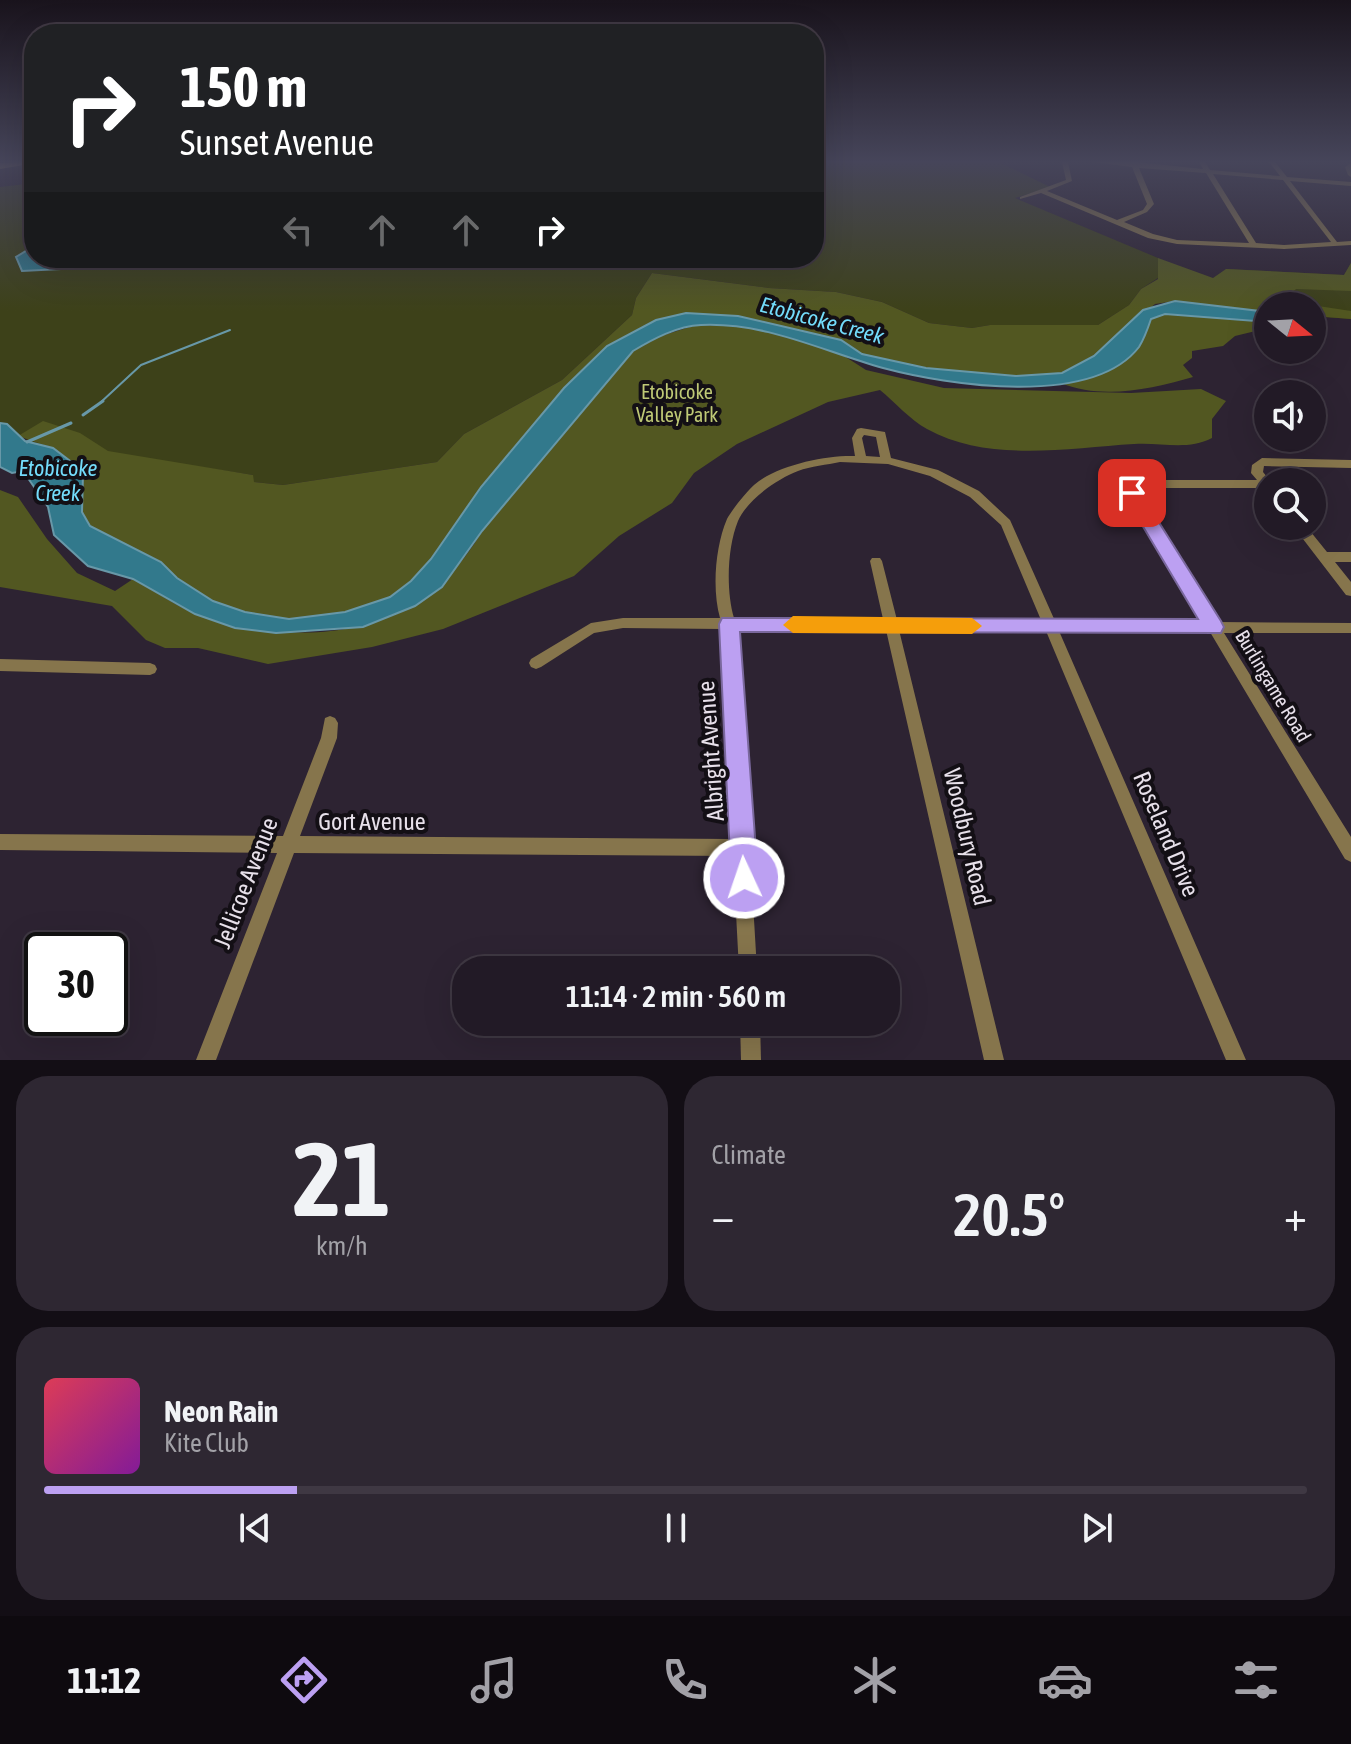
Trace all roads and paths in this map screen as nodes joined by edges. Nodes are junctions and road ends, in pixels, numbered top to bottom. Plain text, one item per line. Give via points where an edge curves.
1 (1092, 211) edge
2 (1144, 211) edge
3 (1233, 211) edge
4 (1310, 211) edge
5 (1118, 222) junction
6 (1334, 241) junction
7 (1351, 243) edge
8 (1253, 244) junction
9 (861, 458) junction
10 (886, 459) junction
11 (1351, 464) edge
12 (1257, 468) edge
13 (1254, 485) edge
14 (1310, 540) edge
15 (1324, 557) junction
16 (1351, 557) edge
17 (876, 561) dead end
18 (1351, 591) edge
19 (729, 624) junction
20 (892, 626) junction
21 (1052, 627) junction
22 (1213, 627) junction
23 (1351, 628) edge
24 (536, 663) dead end
25 (1, 666) edge
26 (150, 669) dead end
27 (330, 723) dead end
28 (0, 842) edge
29 (286, 846) junction
30 (743, 848) junction
31 (1351, 853) edge
32 (747, 956) edge
33 (750, 1036) edge
34 (206, 1060) edge
35 (751, 1060) edge
36 (994, 1060) edge
37 (1236, 1060) edge

1 - 5 street
2 - 5 street
3 - 8 street
4 - 6 street
5 - 8 street via 1177,242
6 - 7 street
6 - 8 street via 1295,247
9 - 10 street, Roseland Drive
9 - 10 street via 857,438 869,430 881,434
9 - 19 street, Albright Avenue via 809,464 782,474 761,485 735,513 723,542 724,611
10 - 21 street, Roseland Drive via 944,474 993,506 1006,523
11 - 12 street via 1269,462
13 - 22 street, Burlingame Road via 1147,484 1132,493
14 - 15 street
15 - 16 street
15 - 18 street
17 - 20 street, Woodbury Road
19 - 20 street
19 - 24 street via 623,623 591,628
19 - 30 street, Albright Avenue
20 - 21 street
20 - 36 street, Woodbury Road
21 - 22 street
21 - 37 street, Roseland Drive
22 - 23 street
22 - 31 street, Burlingame Road
25 - 26 street
27 - 29 street, Jellicoe Avenue via 329,738
28 - 29 street, Gort Avenue
29 - 30 street, Gort Avenue
29 - 34 street, Jellicoe Avenue
30 - 32 street, Albright Avenue
33 - 35 street

